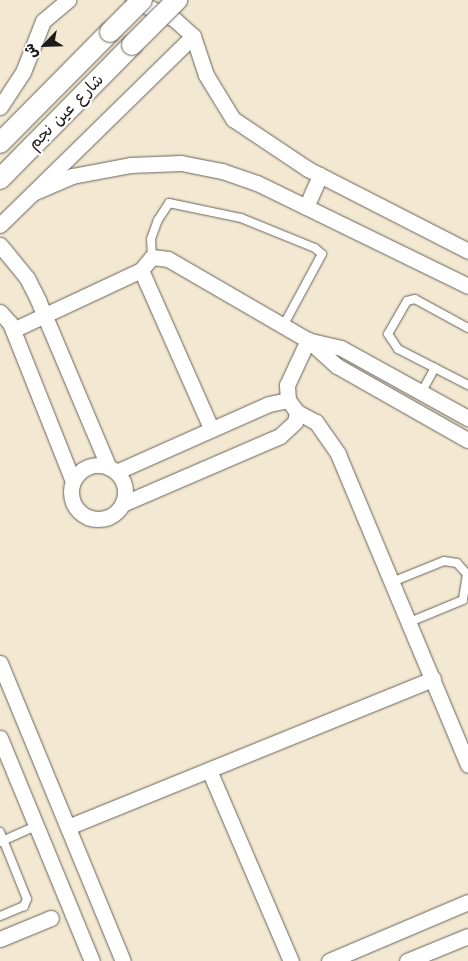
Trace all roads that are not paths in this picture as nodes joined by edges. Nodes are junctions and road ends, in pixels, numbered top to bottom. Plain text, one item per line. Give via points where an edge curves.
1 (68, 0) edge
2 (133, 0) edge
3 (142, 0) edge
4 (177, 0) edge
5 (193, 36) junction
6 (0, 107) edge
7 (0, 143) edge
8 (320, 175) junction
9 (0, 179) edge
10 (33, 193) junction
11 (306, 207) junction
12 (0, 225) edge
13 (0, 245) edge
14 (468, 250) edge
15 (152, 258) junction
16 (141, 270) junction
17 (468, 286) edge
18 (0, 312) edge
19 (43, 316) junction
20 (282, 326) junction
21 (468, 328) edge
22 (13, 330) junction
23 (308, 340) junction
24 (435, 368) junction
25 (468, 385) edge
26 (421, 392) junction
27 (292, 406) junction
28 (468, 418) edge
29 (211, 428) junction
30 (468, 441) edge
31 (113, 470) junction
32 (73, 481) junction
33 (122, 504) junction
34 (392, 582) junction
35 (410, 622) junction
36 (0, 663) edge
37 (433, 679) junction
38 (0, 738) edge
39 (468, 765) edge
40 (209, 770) junction
41 (36, 826) junction
42 (68, 827) junction
43 (0, 832) edge
44 (2, 841) edge
45 (468, 902) edge
46 (0, 916) edge
47 (51, 918) dead end
48 (468, 936) edge
49 (0, 939) edge
50 (92, 961) edge
51 (123, 961) edge
52 (291, 961) edge
53 (329, 961) edge
54 (408, 961) edge

1 - 6 street via 43,21 23,72
2 - 5 street via 174,19
3 - 7 main road, شارع عين نجم, bridge
4 - 9 main road, شارع عين نجم, bridge
5 - 8 street via 206,75 233,119 263,142
5 - 10 street
8 - 11 street
8 - 14 street
10 - 11 street via 72,176 130,165 181,164 222,171
10 - 12 street
11 - 17 street
13 - 19 street via 26,278
15 - 16 street
15 - 20 street via 168,259
15 - 20 lane via 151,239 169,203 241,218 315,248 322,254
16 - 19 street
16 - 29 street
18 - 22 street
19 - 22 street
19 - 31 street
20 - 23 street
21 - 24 lane via 416,299 407,301 388,334 398,349
22 - 32 street
23 - 26 street via 341,348
23 - 27 street via 287,385
23 - 30 street via 337,366
24 - 25 lane
24 - 26 lane
26 - 28 street
27 - 29 street via 268,404
27 - 33 street via 295,422 280,436
27 - 34 street via 316,422 338,454
29 - 31 street
31 - 32 street via 93,465 85,468
31 - 33 street via 124,488
32 - 33 street via 72,499 82,514 100,518 109,516
34 - 35 street
34 - 35 lane via 444,561 457,563 467,574 463,600
35 - 37 street
36 - 42 street
37 - 39 street
37 - 40 street
38 - 41 street
40 - 42 street
40 - 52 street
41 - 44 lane
41 - 50 street
42 - 51 street
43 - 44 lane
44 - 46 lane via 27,899 24,906
45 - 53 street
47 - 49 street
48 - 54 street

